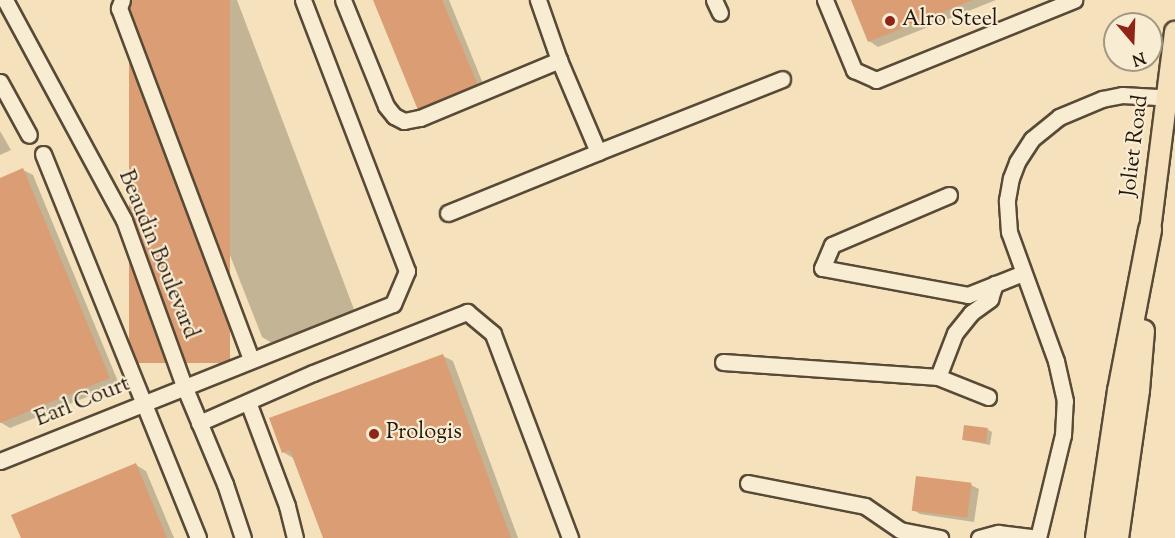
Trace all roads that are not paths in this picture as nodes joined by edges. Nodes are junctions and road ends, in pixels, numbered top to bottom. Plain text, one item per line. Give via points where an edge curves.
1 (5, 0) edge
2 (122, 0) edge
3 (303, 0) edge
4 (343, 0) edge
5 (538, 0) edge
6 (825, 0) edge
7 (1074, 0) edge
8 (1175, 32) edge
9 (559, 60) junction
10 (782, 79) dead end
11 (0, 82) edge
12 (1171, 97) edge
13 (29, 135) dead end
14 (598, 152) junction
15 (43, 154) dead end
16 (949, 195) dead end
17 (448, 213) dead end
18 (1150, 230) junction
19 (1023, 273) junction
20 (995, 284) junction
21 (1138, 292) junction
22 (251, 360) junction
23 (723, 362) dead end
24 (938, 376) junction
25 (184, 386) junction
26 (988, 397) dead end
27 (248, 402) junction
28 (143, 403) junction
29 (200, 423) junction
30 (0, 461) edge
31 (748, 483) dead end
32 (198, 538) edge
33 (243, 538) edge
34 (295, 538) edge
35 (570, 538) edge
36 (940, 538) edge
37 (979, 538) edge
38 (1038, 538) edge
39 (1081, 538) edge
40 (1097, 538) edge
41 (1118, 538) edge

1 - 25 street, Beaudin Boulevard via 124,220
2 - 22 street via 119,8
3 - 22 street, Earl Court via 407,271 393,304
4 - 9 street via 386,106 404,121 420,118
5 - 9 street
6 - 7 street via 854,70 876,80
8 - 12 main road, Joliet Road
9 - 14 street
10 - 14 street
11 - 13 street
12 - 18 main road, Joliet Road
12 - 19 street via 1122,95 1102,99 1059,117 1032,140 1017,162 1007,200 1009,232
14 - 17 street
15 - 28 street
16 - 20 street via 832,246 822,268 968,295
18 - 21 highway
18 - 41 highway via 1138,390
19 - 20 street
19 - 38 street via 1056,361 1065,401 1064,435
20 - 24 street via 990,299 971,313 956,333
21 - 39 highway
21 - 40 highway
22 - 25 street, Earl Court
23 - 24 street
24 - 26 street
25 - 28 street, Earl Court
25 - 29 street, Beaudin Boulevard
27 - 29 street
27 - 34 street
27 - 35 street via 467,312 493,334
28 - 30 street, Earl Court
28 - 32 street
29 - 33 street, Beaudin Boulevard
31 - 36 street via 865,506 900,530
37 - 38 street via 998,533

